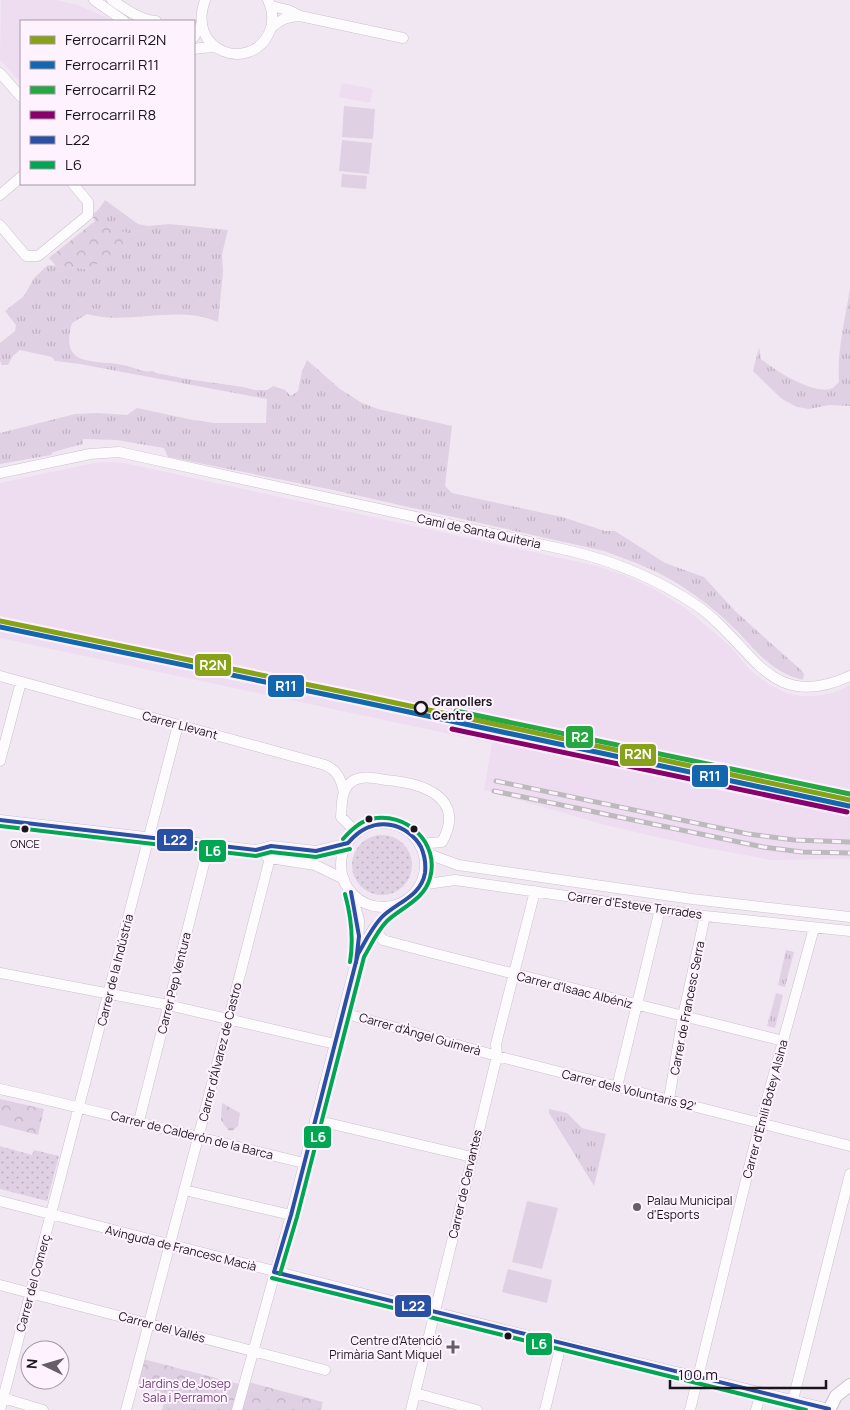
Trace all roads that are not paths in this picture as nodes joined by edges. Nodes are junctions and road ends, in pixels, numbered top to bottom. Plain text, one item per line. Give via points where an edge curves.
1 (94, 0) edge
2 (112, 0) edge
3 (205, 0) edge
4 (269, 3) edge
5 (300, 16) junction
6 (123, 20) edge
7 (148, 20) edge
8 (199, 24) edge
9 (272, 27) junction
10 (402, 38) dead end
11 (216, 47) junction
12 (195, 50) edge
13 (0, 73) edge
14 (20, 96) edge
15 (20, 178) edge
16 (74, 185) edge
17 (0, 195) edge
18 (0, 225) edge
19 (0, 473) edge
20 (0, 676) edge
21 (850, 676) edge
22 (21, 682) junction
23 (178, 725) junction
24 (0, 761) edge
25 (344, 792) junction
26 (0, 820) edge
27 (357, 833) junction
28 (149, 838) junction
29 (348, 843) junction
30 (209, 844) junction
31 (421, 848) junction
32 (256, 850) junction
33 (270, 858) junction
34 (344, 879) junction
35 (420, 885) junction
36 (535, 891) junction
37 (351, 892) junction
38 (395, 906) junction
39 (660, 909) junction
40 (705, 916) junction
41 (850, 917) edge
42 (374, 928) junction
43 (814, 928) junction
44 (850, 931) edge
45 (358, 954) junction
46 (0, 973) edge
47 (515, 975) junction
48 (109, 993) junction
49 (168, 1005) junction
50 (637, 1006) junction
51 (342, 1013) junction
52 (683, 1016) junction
53 (228, 1018) junction
54 (783, 1042) junction
55 (335, 1044) junction
56 (497, 1056) junction
57 (616, 1086) junction
58 (0, 1089) edge
59 (669, 1100) junction
60 (80, 1107) junction
61 (315, 1120) junction
62 (139, 1121) junction
63 (760, 1124) junction
64 (198, 1138) junction
65 (850, 1146) edge
66 (472, 1157) junction
67 (304, 1163) junction
68 (850, 1174) edge
69 (184, 1190) junction
70 (0, 1201) edge
71 (52, 1215) junction
72 (291, 1215) junction
73 (170, 1245) junction
74 (274, 1272) junction
75 (0, 1284) edge
76 (31, 1292) junction
77 (435, 1312) junction
78 (149, 1324) junction
79 (562, 1344) junction
80 (252, 1352) junction
81 (325, 1370) dead end
82 (698, 1378) junction
83 (850, 1386) edge
84 (760, 1392) junction
85 (415, 1394) junction
86 (2, 1397) edge
87 (792, 1400) junction
88 (829, 1409) edge
89 (0, 1410) edge
90 (43, 1410) edge
91 (126, 1410) edge
92 (237, 1410) edge
93 (411, 1410) edge
94 (477, 1410) edge
95 (545, 1410) edge
96 (690, 1410) edge
97 (756, 1410) edge

1 - 6 street
2 - 7 street
3 - 8 street
4 - 5 street
4 - 9 street
5 - 9 street via 280,20
5 - 10 street
8 - 11 street
9 - 11 street via 260,45 249,52 236,54
11 - 12 street
13 - 14 street
15 - 17 street
16 - 18 street via 88,202 88,215 38,256 26,256
19 - 21 street, Camí de Santa Quiteria via 90,454 119,452 592,556 632,569 698,606 727,631 759,667 783,683 819,687
20 - 22 street, Carrer Llevant
22 - 23 street, Carrer Llevant
22 - 24 street
23 - 25 street, Carrer Llevant via 325,766 340,776
23 - 28 street, Carrer de la Indústria
25 - 27 street via 341,817
25 - 31 street via 354,780 365,777 402,781 431,791 444,804 450,825 442,842
26 - 28 street
27 - 29 street
27 - 31 street via 373,825 390,824 411,834
28 - 30 street
28 - 48 street, Carrer de la Indústria
29 - 32 street via 316,851 271,846
29 - 34 street via 343,855
30 - 32 street
30 - 49 street, Carrer Pep Ventura
31 - 35 street via 425,863
31 - 41 street, Carrer d'Esteve Terrades via 463,866 692,899
32 - 33 street
33 - 34 street via 315,865
33 - 53 street, Carrer d'Álvarez de Castro
34 - 37 street
35 - 36 street, Carrer d'Esteve Terrades via 456,880
35 - 38 street via 405,902
36 - 39 street, Carrer d'Esteve Terrades
36 - 47 street, Carrer de Cervantes
37 - 38 street via 371,906
37 - 45 street via 358,920
38 - 42 street
39 - 40 street, Carrer d'Esteve Terrades
39 - 50 street
40 - 43 street, Carrer d'Esteve Terrades
40 - 52 street, Carrer de Francesc Serra
42 - 45 street
42 - 47 street, Carrer d'Isaac Albéniz via 383,940
43 - 44 street, Carrer d'Esteve Terrades
43 - 54 street, Carrer d'Emili Botey Alsina
45 - 51 street
46 - 48 street
47 - 50 street, Carrer d'Isaac Albéniz
47 - 56 street, Carrer de Cervantes via 496,1044
48 - 49 street
48 - 60 street, Carrer de la Indústria
49 - 53 street
49 - 62 street, Carrer Pep Ventura
50 - 52 street, Carrer d'Isaac Albéniz
50 - 57 street
51 - 55 street
51 - 56 street, Carrer d'Àngel Guimerà
52 - 54 street, Carrer d'Isaac Albéniz
52 - 59 street, Carrer de Francesc Serra
53 - 55 street
53 - 64 street, Carrer d'Álvarez de Castro
54 - 63 street, Carrer d'Emili Botey Alsina
55 - 61 street
56 - 57 street, Carrer dels Voluntaris 92'
56 - 66 street, Carrer de Cervantes
57 - 59 street, Carrer dels Voluntaris 92'
58 - 60 street, Carrer de Calderón de la Barca
59 - 63 street, Carrer dels Voluntaris 92'
60 - 62 street, Carrer de Calderón de la Barca
60 - 71 street, Carrer de la Indústria
61 - 66 street
61 - 67 street
62 - 64 street, Carrer de Calderón de la Barca
63 - 65 street, Carrer dels Voluntaris 92'
63 - 82 street, Carrer d'Emili Botey Alsina
64 - 67 street, Carrer de Calderón de la Barca
64 - 69 street, Carrer d'Álvarez de Castro
66 - 77 street, Carrer de Cervantes
67 - 72 street
68 - 87 street
69 - 72 street
69 - 73 street, Carrer d'Álvarez de Castro
70 - 71 street, Avinguda de Francesc Macià
71 - 73 street, Avinguda de Francesc Macià
71 - 76 street, Carrer del Comerç
72 - 74 street
73 - 74 street, Avinguda de Francesc Macià
73 - 78 street, Carrer d'Álvarez de Castro
74 - 77 street, Avinguda de Francesc Macià
74 - 80 street
75 - 76 street, Carrer del Vallès
76 - 78 street, Carrer del Vallès
76 - 86 street, Carrer del Comerç
77 - 79 street, Avinguda de Francesc Macià
77 - 85 street, Carrer de Cervantes
78 - 80 street, Carrer del Vallès
78 - 91 street, Carrer d'Álvarez de Castro
79 - 82 street, Avinguda de Francesc Macià
79 - 95 street
80 - 81 street, Carrer del Vallès
80 - 92 street
82 - 84 street, Avinguda de Francesc Macià
82 - 96 street, Carrer d'Emili Botey Alsina
83 - 88 main road via 836,1396
84 - 87 street, Avinguda de Francesc Macià
84 - 97 street
85 - 93 street, Carrer de Cervantes
85 - 94 street
86 - 89 street, Carrer del Comerç
86 - 90 street
87 - 88 street, Avinguda de Francesc Macià

